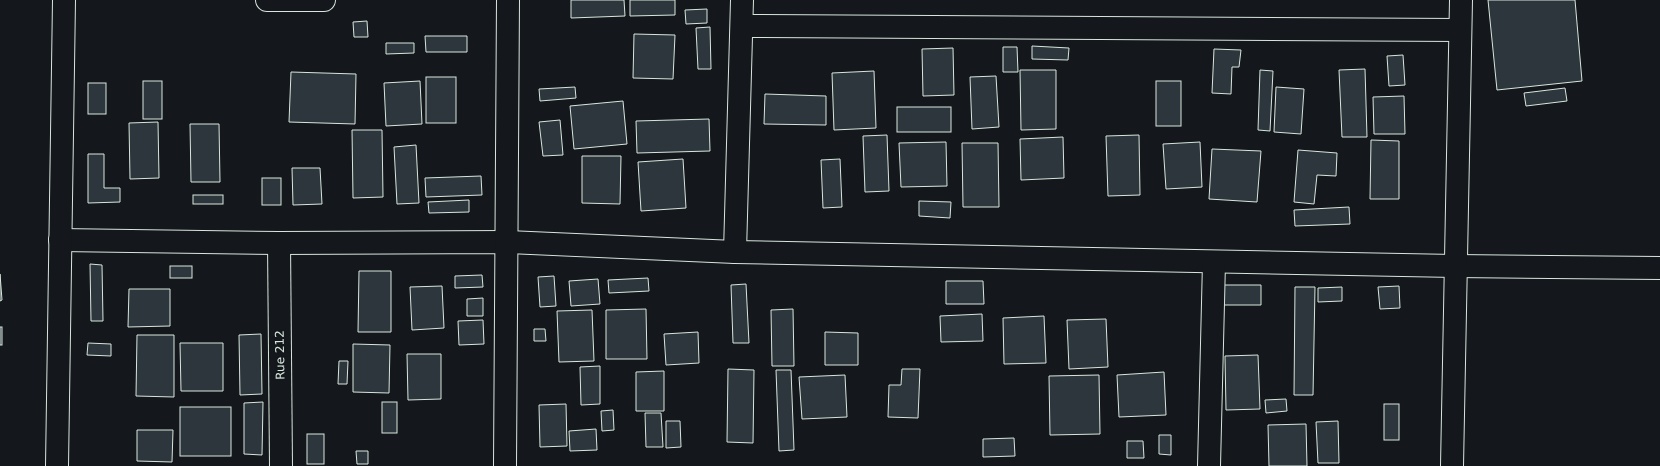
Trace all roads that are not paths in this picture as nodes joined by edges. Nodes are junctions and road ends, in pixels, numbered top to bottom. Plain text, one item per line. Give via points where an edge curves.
1 (64, 0) edge
2 (267, 0) edge
3 (291, 0) edge
4 (324, 0) edge
5 (508, 0) edge
6 (742, 0) edge
7 (1461, 0) edge
8 (742, 26) junction
9 (1460, 30) junction
10 (60, 240) junction
11 (507, 242) junction
12 (279, 243) junction
13 (735, 252) junction
14 (1214, 262) junction
15 (1455, 266) junction
16 (1660, 268) edge
17 (57, 466) edge
18 (281, 466) edge
19 (505, 466) edge
20 (1208, 466) edge
21 (1452, 466) edge

1 - 10 street
2 - 3 street
3 - 4 street
5 - 11 street
6 - 8 street
7 - 9 street
8 - 9 street
8 - 13 street
9 - 15 street
10 - 12 street
10 - 17 street
11 - 12 street
11 - 13 street
11 - 19 street
12 - 18 street, Rue 212
13 - 14 street
14 - 15 street
14 - 20 street
15 - 16 street
15 - 21 street

